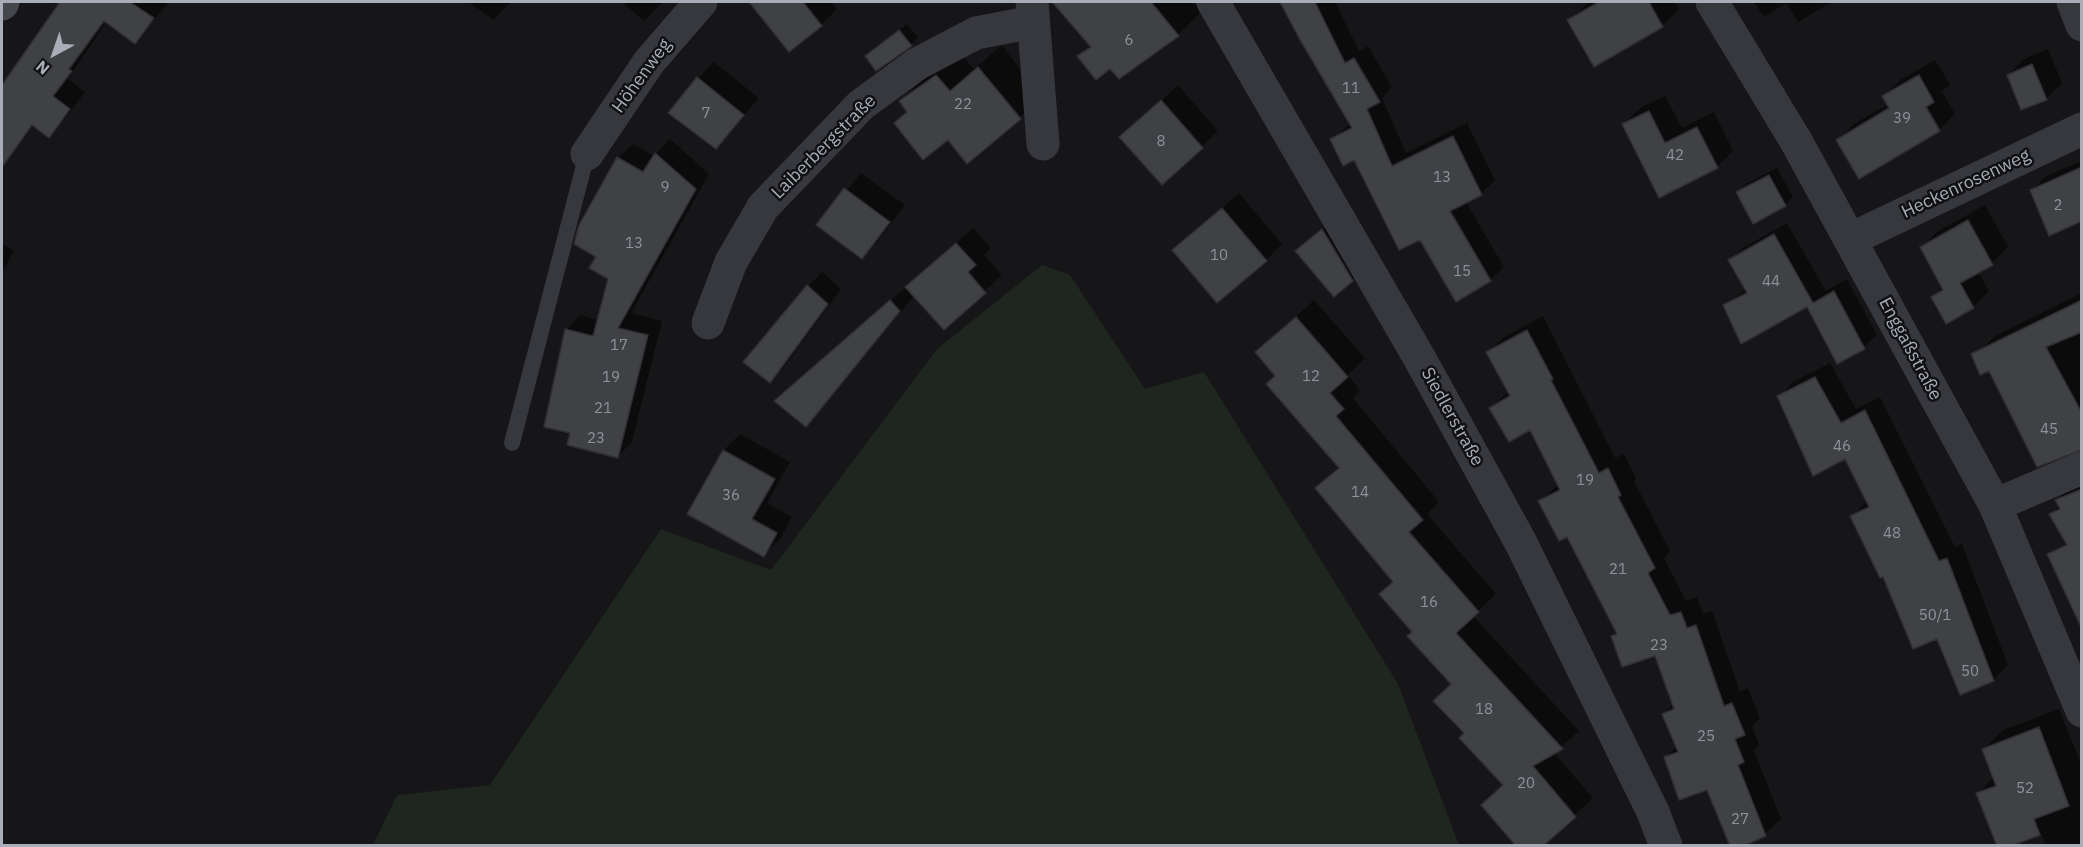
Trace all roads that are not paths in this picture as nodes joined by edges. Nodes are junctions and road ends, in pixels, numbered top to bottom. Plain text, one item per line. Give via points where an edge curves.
1 (701, 2) edge
2 (1214, 2) edge
3 (1712, 2) edge
4 (2073, 2) edge
5 (1032, 12) edge
6 (2082, 25) edge
7 (2082, 129) edge
8 (1043, 144) dead end
9 (587, 154) joint
10 (1851, 239) junction
11 (708, 323) dead end
12 (512, 443) dead end
13 (2082, 468) edge
14 (1995, 505) junction
15 (2082, 711) edge
16 (1666, 846) edge

1 - 9 street, Höhenweg via 650,62
2 - 16 street, Siedlerstraße via 1420,358 1521,543
3 - 10 street, Enggaßstraße
4 - 6 street
5 - 8 street, Laiberbergstraße
5 - 11 street, Laiberbergstraße via 976,33 917,64 861,105 763,207 731,262
7 - 10 street, Heckenrosenweg
9 - 12 lane
10 - 14 street, Enggaßstraße
13 - 14 street
14 - 15 street, Enggaßstraße

